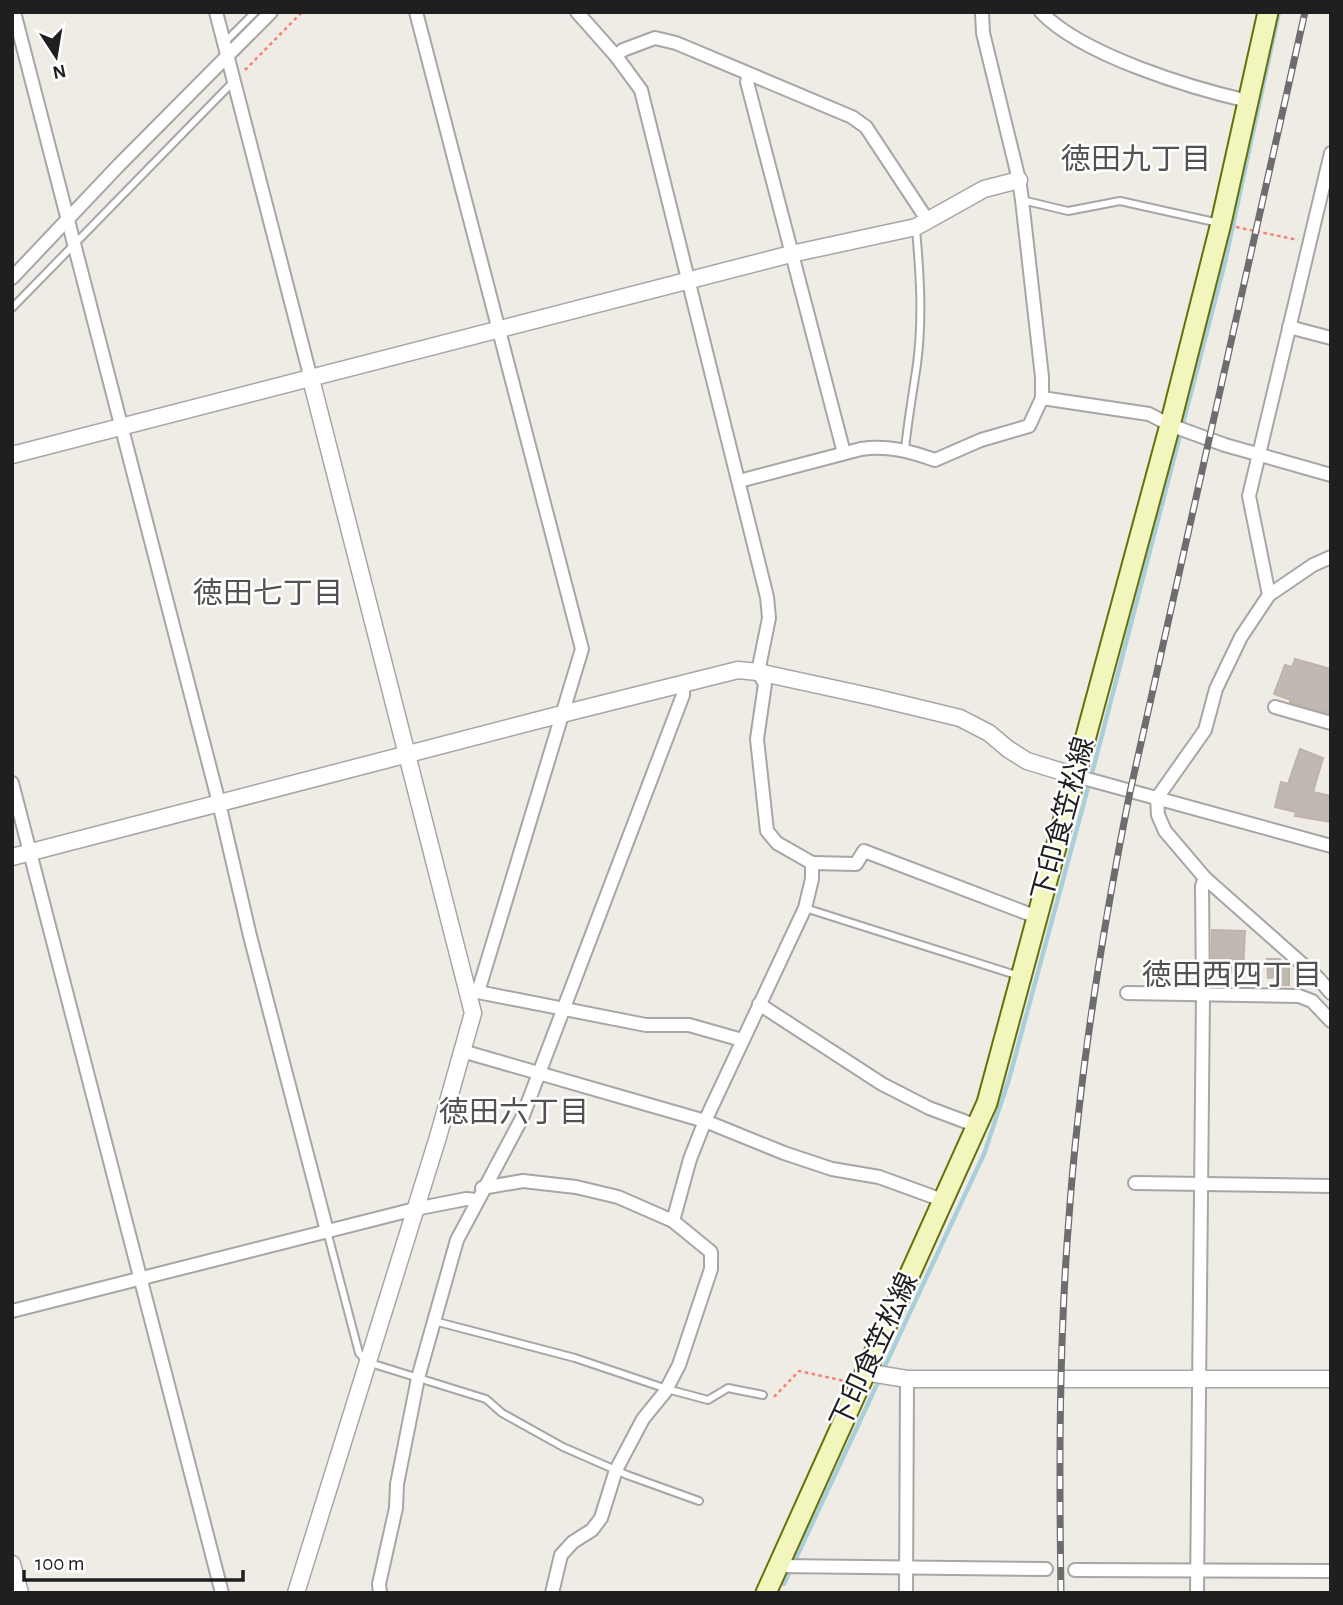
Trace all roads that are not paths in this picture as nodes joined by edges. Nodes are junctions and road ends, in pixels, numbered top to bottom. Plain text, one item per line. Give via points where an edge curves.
1 (14, 12) edge
2 (216, 12) edge
3 (255, 12) edge
4 (271, 12) edge
5 (416, 12) edge
6 (578, 12) edge
7 (982, 12) edge
8 (1041, 12) edge
9 (1268, 12) edge
10 (224, 43) junction
11 (616, 56) junction
12 (228, 58) junction
13 (749, 74) junction
14 (234, 81) junction
15 (1248, 101) junction
16 (1331, 153) edge
17 (1019, 180) junction
18 (1325, 194) edge
19 (1021, 200) junction
20 (69, 221) junction
21 (1221, 223) junction
22 (922, 224) junction
23 (74, 244) junction
24 (791, 254) junction
25 (12, 278) edge
26 (688, 281) junction
27 (12, 309) edge
28 (1289, 327) junction
29 (499, 329) junction
30 (1331, 338) edge
31 (311, 379) junction
32 (1042, 398) junction
33 (1174, 426) junction
34 (121, 427) junction
35 (905, 449) junction
36 (844, 453) junction
37 (12, 455) edge
38 (1258, 455) junction
39 (1331, 475) edge
40 (739, 481) junction
41 (1331, 557) edge
42 (1269, 595) junction
43 (758, 672) junction
44 (683, 683) junction
45 (1275, 707) dead end
46 (562, 714) junction
47 (1331, 723) edge
48 (408, 754) junction
49 (1079, 776) junction
50 (12, 783) edge
51 (1157, 798) junction
52 (219, 803) junction
53 (1331, 846) edge
54 (30, 852) junction
55 (12, 857) edge
56 (812, 863) junction
57 (1205, 878) junction
58 (805, 908) junction
59 (1037, 917) junction
60 (1021, 977) junction
61 (474, 993) junction
62 (1127, 993) dead end
63 (1331, 993) edge
64 (1203, 994) junction
65 (759, 1004) junction
66 (564, 1010) junction
67 (1331, 1021) edge
68 (742, 1040) junction
69 (462, 1051) junction
70 (539, 1073) junction
71 (705, 1121) junction
72 (977, 1126) junction
73 (1135, 1183) dead end
74 (1200, 1184) junction
75 (1331, 1186) edge
76 (480, 1194) junction
77 (945, 1201) junction
78 (415, 1209) junction
79 (673, 1221) junction
80 (327, 1231) junction
81 (140, 1278) junction
82 (12, 1311) edge
83 (434, 1321) junction
84 (367, 1362) junction
85 (864, 1376) junction
86 (418, 1378) junction
87 (903, 1378) junction
88 (1198, 1378) junction
89 (1331, 1379) edge
90 (667, 1389) junction
91 (763, 1395) road end
92 (616, 1470) junction
93 (699, 1500) dead end
94 (12, 1564) edge
95 (781, 1566) junction
96 (906, 1567) junction
97 (1046, 1570) dead end
98 (1076, 1570) dead end
99 (1197, 1571) junction
100 (1331, 1571) edge
101 (20, 1593) edge
102 (222, 1593) edge
103 (296, 1593) edge
104 (380, 1593) edge
105 (552, 1593) edge
106 (766, 1593) edge
107 (906, 1593) edge
108 (1197, 1593) edge

1 - 20 street
2 - 10 street
3 - 10 lane
4 - 12 street
5 - 29 street
6 - 11 street
7 - 17 street
8 - 15 street via 1065,32 1104,52 1202,91
9 - 15 main road, 下印食笠松線
10 - 12 street
11 - 13 street via 655,38
11 - 26 street via 641,90
12 - 14 street
12 - 20 street
13 - 22 street via 866,127
13 - 24 street via 747,82
14 - 23 lane
14 - 31 street
15 - 21 main road, 下印食笠松線
16 - 18 street
17 - 19 street
17 - 22 street via 984,190
18 - 28 street via 1308,242
19 - 21 lane via 1068,211 1120,201
19 - 32 street
20 - 23 street
20 - 25 street
21 - 33 main road, 下印食笠松線
22 - 24 street
22 - 35 lane via 917,364
23 - 27 lane
23 - 34 street
24 - 26 street
24 - 36 street
26 - 29 street
26 - 40 street
28 - 30 street
28 - 38 street
29 - 31 street
29 - 46 street via 582,649
31 - 34 street
31 - 48 street
32 - 33 street via 1149,414
32 - 35 street via 1029,426 935,460
33 - 38 street
33 - 49 main road, 下印食笠松線
34 - 37 street
34 - 52 street
35 - 36 street via 880,446
36 - 40 street
38 - 39 street
38 - 42 street via 1250,496
40 - 43 street via 767,597 769,618
41 - 42 street
42 - 51 street via 1241,637 1216,689 1205,730
43 - 44 street via 728,671
43 - 49 street via 960,718 1027,761
43 - 56 street via 765,684 757,739 767,831 777,843
44 - 46 street
44 - 66 street via 683,695
45 - 47 street
46 - 48 street
46 - 61 street
48 - 52 street
48 - 61 street
49 - 51 street
49 - 59 main road, 下印食笠松線
50 - 54 street
51 - 53 street
51 - 57 street via 1157,815 1165,831
52 - 54 street
52 - 80 street
54 - 55 street
54 - 81 street
56 - 58 street
56 - 59 street via 856,864 864,851
57 - 63 street
57 - 64 street
58 - 60 lane
58 - 65 street
59 - 60 main road, 下印食笠松線
60 - 72 main road, 下印食笠松線
61 - 66 street
61 - 69 street
62 - 64 street
64 - 67 street via 1300,996 1312,1001
64 - 74 street
65 - 68 street
65 - 72 street via 882,1084
66 - 68 street via 646,1025 688,1025
66 - 70 street
68 - 71 street
69 - 70 street
69 - 78 street
70 - 71 street
70 - 76 street via 522,1118
71 - 77 street via 784,1153 832,1169 879,1177
71 - 79 street
72 - 77 main road, 下印食笠松線
73 - 74 street
74 - 75 street
74 - 88 street
76 - 78 street
76 - 79 street via 523,1181 576,1187 618,1197
76 - 83 street via 457,1240
77 - 85 main road, 下印食笠松線
78 - 80 street
78 - 84 street
79 - 90 street via 711,1252 710,1269
80 - 81 street
80 - 84 lane via 359,1353
81 - 82 street
81 - 102 street
83 - 86 street
83 - 90 lane via 575,1358
84 - 86 lane
84 - 103 street
85 - 87 street
85 - 95 main road, 下印食笠松線
86 - 92 lane via 486,1399 563,1447
86 - 104 street
87 - 88 street
87 - 96 street
88 - 89 street
88 - 99 street
90 - 91 lane via 708,1400 728,1388
90 - 92 street via 643,1419
92 - 93 lane
92 - 105 street via 601,1518 561,1555
94 - 101 street
95 - 96 street
95 - 106 main road, 下印食笠松線
96 - 97 street
96 - 107 street
98 - 99 street
99 - 100 street
99 - 108 street

